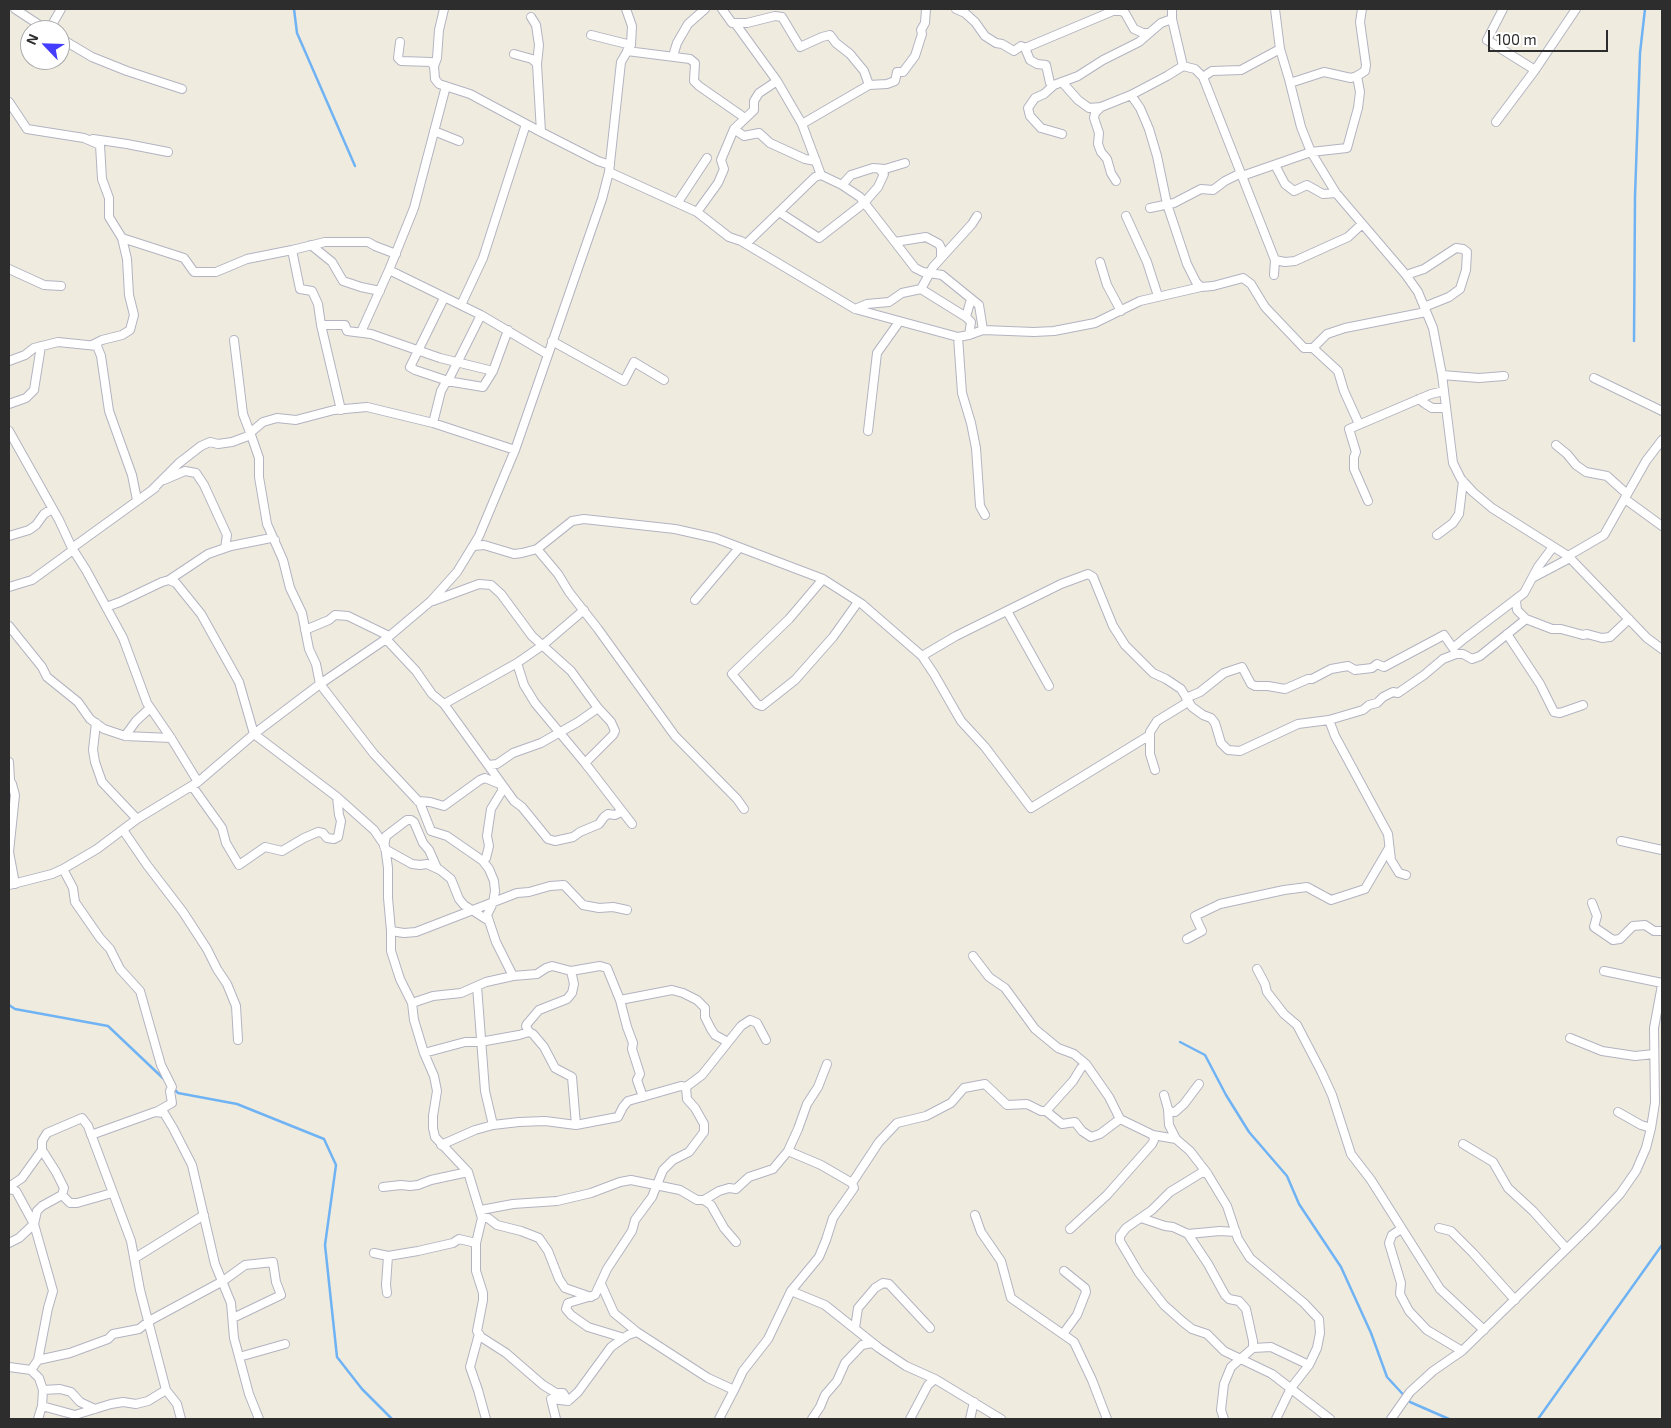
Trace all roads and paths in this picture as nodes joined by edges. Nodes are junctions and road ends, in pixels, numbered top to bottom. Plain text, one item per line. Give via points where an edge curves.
1 (15, 9) edge
2 (61, 9) edge
3 (444, 9) edge
4 (618, 9) edge
5 (704, 9) edge
6 (722, 9) edge
7 (926, 9) edge
8 (956, 9) edge
9 (1172, 9) edge
10 (1275, 9) edge
11 (1362, 9) edge
12 (1503, 9) edge
13 (1576, 9) edge
14 (626, 11) edge
15 (531, 17) dead end
16 (1172, 19) junction
17 (32, 20) edge
18 (54, 20) edge
19 (735, 23) junction
20 (1148, 33) junction
21 (591, 35) dead end
22 (400, 42) dead end
23 (70, 43) edge
24 (629, 48) junction
25 (1025, 48) junction
26 (1280, 49) junction
27 (514, 54) dead end
28 (673, 56) junction
29 (538, 64) junction
30 (434, 66) junction
31 (1183, 66) junction
32 (1535, 70) junction
33 (1203, 76) junction
34 (1357, 76) junction
35 (777, 81) junction
36 (1290, 83) junction
37 (1058, 84) junction
38 (869, 85) junction
39 (446, 86) junction
40 (182, 90) dead end
41 (1131, 95) junction
42 (9, 102) edge
43 (1101, 108) junction
44 (745, 118) junction
45 (1496, 122) dead end
46 (526, 124) junction
47 (802, 124) junction
48 (734, 129) junction
49 (434, 131) junction
50 (541, 132) junction
51 (1062, 134) dead end
52 (84, 138) junction
53 (459, 141) dead end
54 (168, 152) dead end
55 (1311, 152) junction
56 (707, 158) dead end
57 (816, 161) junction
58 (905, 163) dead end
59 (1275, 165) junction
60 (610, 169) junction
61 (878, 169) junction
62 (821, 174) junction
63 (1242, 175) junction
64 (1116, 181) dead end
65 (842, 185) junction
66 (1336, 194) junction
67 (678, 202) junction
68 (864, 203) junction
69 (1167, 204) junction
70 (1150, 208) dead end
71 (697, 212) junction
72 (778, 212) junction
73 (977, 216) dead end
74 (1126, 216) dead end
75 (1362, 224) junction
76 (122, 238) junction
77 (894, 242) junction
78 (746, 244) junction
79 (311, 245) junction
80 (292, 250) junction
81 (396, 254) junction
82 (941, 258) junction
83 (1275, 260) junction
84 (1100, 262) dead end
85 (9, 269) edge
86 (390, 270) junction
87 (932, 270) junction
88 (1274, 275) dead end
89 (1406, 275) junction
90 (61, 286) dead end
91 (1201, 287) junction
92 (922, 289) junction
93 (380, 291) junction
94 (1158, 296) junction
95 (444, 298) junction
96 (971, 299) junction
97 (461, 305) junction
98 (855, 309) junction
99 (1425, 309) junction
100 (1121, 311) junction
101 (481, 315) junction
102 (966, 317) junction
103 (899, 322) junction
104 (321, 325) junction
105 (508, 330) junction
106 (983, 330) junction
107 (361, 332) junction
108 (970, 336) junction
109 (958, 337) junction
110 (234, 340) dead end
111 (552, 340) junction
112 (92, 345) junction
113 (41, 346) junction
114 (1313, 348) junction
115 (418, 351) junction
116 (548, 354) junction
117 (9, 361) edge
118 (458, 362) junction
119 (493, 371) junction
120 (1442, 375) junction
121 (1504, 376) dead end
122 (1594, 378) dead end
123 (664, 380) dead end
124 (448, 381) junction
125 (1444, 391) junction
126 (1419, 399) junction
127 (9, 404) edge
128 (1446, 408) junction
129 (341, 410) junction
130 (1662, 411) edge
131 (433, 423) junction
132 (1359, 424) junction
133 (9, 430) edge
134 (868, 431) dead end
135 (250, 434) junction
136 (1662, 440) edge
137 (1556, 445) dead end
138 (515, 450) junction
139 (1463, 481) junction
140 (152, 490) junction
141 (1626, 497) junction
142 (137, 500) junction
143 (1368, 501) dead end
144 (52, 509) junction
145 (985, 515) dead end
146 (1662, 526) edge
147 (1437, 535) dead end
148 (9, 536) edge
149 (275, 540) junction
150 (474, 546) junction
151 (224, 548) junction
152 (739, 548) junction
153 (1554, 548) junction
154 (72, 549) junction
155 (537, 549) junction
156 (1569, 557) junction
157 (823, 579) junction
158 (169, 580) junction
159 (1531, 580) junction
160 (9, 588) edge
161 (695, 600) dead end
162 (431, 601) junction
163 (1516, 601) junction
164 (858, 602) junction
165 (106, 607) junction
166 (584, 610) junction
167 (1007, 611) junction
168 (1526, 619) junction
169 (1629, 619) junction
170 (9, 626) edge
171 (305, 630) junction
172 (1507, 634) junction
173 (387, 637) junction
174 (543, 645) junction
175 (1662, 649) edge
176 (922, 656) junction
177 (516, 663) junction
178 (320, 684) junction
179 (1049, 686) dead end
180 (1187, 700) junction
181 (444, 704) junction
182 (1583, 705) dead end
183 (150, 708) junction
184 (598, 708) junction
185 (1329, 720) junction
186 (96, 723) junction
187 (559, 733) junction
188 (254, 734) junction
189 (1150, 734) junction
190 (125, 736) junction
191 (171, 738) junction
192 (9, 762) edge
193 (584, 763) junction
194 (489, 765) junction
195 (1155, 770) dead end
196 (9, 780) edge
197 (195, 784) junction
198 (502, 785) junction
199 (337, 797) junction
200 (418, 801) junction
201 (744, 808) dead end
202 (621, 812) junction
203 (137, 819) junction
204 (632, 824) dead end
205 (429, 828) junction
206 (123, 830) junction
207 (1620, 841) dead end
208 (384, 848) junction
209 (1389, 848) junction
210 (428, 850) junction
211 (1662, 850) edge
212 (482, 861) junction
213 (437, 868) junction
214 (63, 869) junction
215 (1406, 874) dead end
216 (12, 884) edge
217 (493, 903) junction
218 (1592, 903) dead end
219 (627, 910) dead end
220 (473, 911) junction
221 (489, 921) junction
222 (392, 931) junction
223 (1662, 931) edge
224 (1187, 939) dead end
225 (974, 956) dead end
226 (1256, 968) dead end
227 (571, 971) junction
228 (1604, 971) dead end
229 (513, 976) junction
230 (1662, 984) edge
231 (477, 986) junction
232 (620, 1000) junction
233 (412, 1003) junction
234 (1660, 1008) edge
235 (528, 1032) junction
236 (1570, 1038) dead end
237 (238, 1040) dead end
238 (766, 1040) dead end
239 (480, 1042) junction
240 (728, 1042) junction
241 (424, 1053) junction
242 (1654, 1054) junction
243 (828, 1064) dead end
244 (1086, 1064) junction
245 (1658, 1065) edge
246 (1199, 1084) dead end
247 (686, 1087) junction
248 (1164, 1095) dead end
249 (643, 1097) junction
250 (1168, 1109) junction
251 (1046, 1111) junction
252 (155, 1112) junction
253 (1618, 1112) dead end
254 (1120, 1119) junction
255 (493, 1125) junction
256 (576, 1125) junction
257 (1651, 1128) junction
258 (91, 1135) junction
259 (1153, 1135) junction
260 (1176, 1139) junction
261 (1463, 1144) dead end
262 (441, 1145) junction
263 (42, 1150) junction
264 (788, 1151) junction
265 (468, 1172) junction
266 (1207, 1173) junction
267 (646, 1183) junction
268 (852, 1183) junction
269 (658, 1185) junction
270 (9, 1188) edge
271 (383, 1188) dead end
272 (112, 1193) junction
273 (62, 1196) junction
274 (652, 1198) junction
275 (704, 1200) junction
276 (482, 1214) junction
277 (204, 1215) junction
278 (975, 1215) dead end
279 (1141, 1218) junction
280 (34, 1224) junction
281 (1439, 1228) dead end
282 (1070, 1229) dead end
283 (1401, 1229) junction
284 (1236, 1232) junction
285 (1188, 1234) junction
286 (476, 1242) junction
287 (736, 1242) dead end
288 (9, 1243) edge
289 (1566, 1248) junction
290 (374, 1253) dead end
291 (388, 1256) junction
292 (135, 1258) junction
293 (1064, 1271) dead end
294 (223, 1281) junction
295 (601, 1284) junction
296 (791, 1291) junction
297 (387, 1293) dead end
298 (590, 1297) junction
299 (1515, 1300) junction
300 (233, 1318) junction
301 (149, 1321) junction
302 (855, 1328) junction
303 (930, 1328) dead end
304 (1484, 1330) junction
305 (605, 1331) junction
306 (637, 1332) junction
307 (479, 1334) junction
308 (1063, 1334) junction
309 (624, 1338) junction
310 (872, 1343) junction
311 (284, 1344) dead end
312 (612, 1347) junction
313 (1253, 1348) junction
314 (1462, 1351) junction
315 (239, 1357) junction
316 (1240, 1358) junction
317 (38, 1360) junction
318 (1309, 1365) junction
319 (9, 1367) edge
320 (32, 1370) junction
321 (935, 1379) junction
322 (1291, 1388) junction
323 (43, 1390) junction
324 (166, 1390) junction
325 (734, 1390) junction
326 (568, 1401) junction
327 (974, 1402) junction
328 (42, 1406) junction
329 (95, 1409) junction
330 (77, 1417) edge
331 (38, 1419) edge
332 (181, 1419) edge
333 (259, 1419) edge
334 (486, 1419) edge
335 (556, 1419) edge
336 (719, 1419) edge
337 (812, 1419) edge
338 (910, 1419) edge
339 (970, 1419) edge
340 (1001, 1419) edge
341 (1107, 1419) edge
342 (1224, 1419) edge
343 (1276, 1419) edge
344 (1330, 1419) edge
345 (1391, 1419) edge

1 - 17 street
2 - 18 street
3 - 30 street
4 - 14 street
5 - 28 street via 688,24 676,43
6 - 19 street
7 - 38 street via 915,56 903,72 897,72 895,81
8 - 25 street via 965,13 985,36 996,43 1014,50 1021,46
9 - 16 street
10 - 26 street
11 - 34 street via 1360,32 1366,65 1365,71
12 - 32 street via 1487,40
13 - 32 street
14 - 24 street via 632,26
15 - 29 street via 539,44
16 - 20 street
16 - 31 street
19 - 35 street
19 - 38 street via 782,17 800,47 830,35 864,71
20 - 25 street via 1134,29 1125,13 1113,11
20 - 37 street via 1139,42
21 - 24 street
22 - 30 street via 398,58 401,61 424,60
23 - 40 street via 127,71
24 - 28 street
24 - 60 street via 621,62
25 - 37 street via 1030,60 1046,65 1050,83
26 - 33 street via 1241,70 1212,71
26 - 36 street
27 - 29 street via 532,58
28 - 44 street via 695,63 694,81
29 - 50 street
30 - 39 street via 435,79
31 - 33 street via 1195,69
31 - 41 street
32 - 45 street
33 - 63 street
34 - 36 street via 1351,78 1324,72
34 - 55 street via 1358,108 1347,148
35 - 44 street via 759,94 754,101 754,110
35 - 47 street
36 - 55 street
37 - 43 street via 1088,108
37 - 51 street via 1035,98 1027,111 1041,128
38 - 47 street
39 - 46 street via 470,94
39 - 49 street
41 - 43 street
41 - 69 street via 1149,129
42 - 52 street via 27,129
43 - 64 street via 1094,118 1100,133 1098,144
44 - 48 street
46 - 50 street
46 - 97 street via 483,258
47 - 57 street
48 - 57 street via 744,136 758,133 805,159
48 - 71 street via 720,160 724,169
49 - 53 street
49 - 81 street via 414,208
50 - 60 street
52 - 54 street
52 - 76 street via 100,145 109,217
55 - 59 street
55 - 66 street
56 - 67 street
57 - 62 street
58 - 61 street
59 - 63 street
59 - 66 street via 1285,184 1294,191 1307,185 1323,194
60 - 67 street
60 - 111 street
61 - 65 street via 851,175
61 - 68 street via 884,174 882,180
62 - 65 street
62 - 72 street
63 - 69 street via 1213,190 1201,189
63 - 83 street
65 - 68 street
66 - 75 street
67 - 71 street
68 - 72 street via 819,238
68 - 77 street
69 - 70 street
69 - 91 street via 1187,264
71 - 78 street via 730,237
72 - 78 street
73 - 82 street
74 - 94 street
75 - 83 street via 1348,237 1295,261
75 - 89 street
76 - 80 street via 184,258 194,272 216,272 247,260
76 - 112 street via 133,323 130,330 122,335
77 - 82 street via 926,238 939,244
77 - 87 street via 915,268 923,272
78 - 98 street
79 - 80 street
79 - 81 street via 368,242
79 - 93 street via 332,262 343,280
80 - 104 street via 300,289 312,291
81 - 86 street
82 - 87 street
83 - 88 street
84 - 100 street via 1107,285
85 - 90 street via 44,285
86 - 93 street
86 - 95 street
87 - 92 street
87 - 96 street
89 - 99 street
89 - 99 street via 1424,269 1456,248 1467,252 1460,289
91 - 94 street
91 - 114 street via 1243,278 1294,339 1304,348
92 - 98 street via 902,293 889,302
92 - 102 street
93 - 107 street
94 - 100 street
95 - 97 street
95 - 115 street
96 - 102 street
96 - 106 street via 979,305
97 - 101 street
98 - 103 street
99 - 114 street via 1327,334
99 - 120 street via 1433,328
100 - 106 street via 1094,323 1054,331
101 - 105 street
101 - 118 street
102 - 108 street via 971,322
103 - 109 street
103 - 134 street via 878,353
104 - 107 street via 344,325 347,332
104 - 129 street
105 - 116 street
105 - 119 street
106 - 108 street
107 - 115 street
108 - 109 street
109 - 145 street via 962,393 972,423 980,506
110 - 135 street via 243,414
111 - 116 street
111 - 123 street via 624,381 634,362
112 - 113 street via 58,342
112 - 142 street via 97,346 101,356 109,411 132,475
113 - 117 street
113 - 127 street via 34,390 26,398
114 - 132 street via 1338,371
115 - 118 street
115 - 124 street via 410,367
116 - 138 street
118 - 119 street
118 - 124 street
119 - 124 street via 483,387
120 - 121 street
120 - 125 street
122 - 130 street
124 - 131 street via 441,391
125 - 126 street
125 - 128 street
126 - 128 street via 1432,408
126 - 132 street
128 - 139 street via 1453,462
129 - 131 street via 367,407
129 - 135 street via 296,420 277,418 263,422
131 - 138 street
132 - 143 street via 1349,428 1356,452 1354,469
133 - 144 street
135 - 140 street via 232,442 210,442 201,446
135 - 149 street via 259,458 259,477 268,524
136 - 141 street
137 - 141 street via 1586,472 1607,476
138 - 150 street
139 - 147 street via 1459,514
139 - 153 street via 1492,508
140 - 142 street
140 - 151 street via 164,480 185,471 196,473 227,535
141 - 146 street
141 - 156 street via 1604,535
142 - 154 street
144 - 148 street via 36,525
144 - 154 street
149 - 151 street via 271,538
149 - 171 street via 290,588 302,613
150 - 155 street via 484,545 514,554
150 - 162 street via 457,572
151 - 158 street via 208,554
152 - 155 street via 715,538 675,529 584,519 572,521
152 - 157 street
152 - 161 street
153 - 156 street
153 - 159 street
154 - 160 street via 32,580
154 - 165 street
155 - 166 street
156 - 159 street
156 - 169 street
157 - 164 street
157 - 164 street via 732,674 757,704 762,706 796,680
158 - 165 street
158 - 188 street via 176,583 201,614 239,682
159 - 163 street
162 - 173 street
162 - 174 street via 479,584 491,586
163 - 168 street via 1518,610
163 - 180 street via 1453,648 1444,635 1384,667 1376,664 1372,668 1355,670 1348,666 1330,669 1285,689 1251,684 1242,667 1224,672
164 - 176 street
165 - 183 street via 123,638
166 - 174 street
166 - 201 street via 675,736
167 - 176 street
167 - 179 street
167 - 180 street via 1088,574 1093,577 1113,626 1126,646 1153,673 1181,689
168 - 169 street via 1552,629 1561,628 1582,636 1602,638 1610,637
168 - 172 street
169 - 175 street
170 - 186 street via 47,677 78,702
171 - 173 street via 335,615 348,616
171 - 178 street
172 - 182 street via 1554,712
172 - 185 street via 1480,656 1472,659 1456,654 1443,659 1398,693 1393,692 1377,704
173 - 178 street
173 - 181 street via 432,694
174 - 177 street
174 - 184 street via 571,671
176 - 189 street via 961,721 1031,808
177 - 181 street
177 - 187 street via 535,703
178 - 188 street
178 - 200 street via 374,754
180 - 185 street via 1215,723 1221,743 1228,750 1240,751 1298,724
180 - 189 street via 1158,720
181 - 194 street
183 - 190 street
183 - 191 street
184 - 187 street
184 - 193 street via 615,731
185 - 209 street via 1382,821 1388,834
186 - 190 street
186 - 203 street via 95,762 102,782
187 - 193 street
187 - 194 street
188 - 197 street
188 - 199 street
189 - 195 street via 1150,754
190 - 191 street
191 - 197 street
192 - 196 street
193 - 202 street
194 - 198 street
196 - 216 street via 15,796 9,852
197 - 199 street via 222,828 226,843 239,865 265,847 282,851 318,832 327,838 338,837 341,821
197 - 203 street
198 - 200 street via 485,778 444,806
198 - 202 street via 548,838 555,841 573,837 599,824 608,814
198 - 212 street via 491,809 487,836 489,846
199 - 208 street via 374,830
200 - 205 street
202 - 204 street
203 - 206 street
205 - 210 street
205 - 212 street via 447,836
206 - 214 street
206 - 237 street via 183,912 227,984 236,1006
207 - 211 street
208 - 210 street via 386,836 411,820
208 - 213 street via 412,864
208 - 222 street
209 - 215 street via 1390,860 1399,873
209 - 224 street via 1365,889 1331,900 1307,887 1220,904 1195,916 1202,931
210 - 213 street
212 - 217 street via 494,881
213 - 220 street via 451,879 459,899
214 - 216 street
214 - 252 street via 73,888 75,902 120,969 140,991 161,1065 172,1087 172,1103
217 - 219 street via 518,893 564,885 583,905
217 - 220 street
217 - 221 street
218 - 223 street via 1597,916 1594,927 1613,940 1620,939 1633,926 1645,925 1654,931
220 - 221 street
220 - 222 street via 416,932
221 - 229 street
222 - 233 street via 392,951 400,979
225 - 244 street via 989,978 1005,988 1035,1029 1058,1048 1074,1054
226 - 283 street via 1267,992 1304,1037 1332,1095 1351,1154
227 - 229 street via 552,966 537,974
227 - 232 street via 600,966 607,968
227 - 235 street via 572,993 567,999 539,1010 527,1024
228 - 230 street
229 - 231 street
230 - 234 street
231 - 233 street
231 - 239 street
232 - 240 street via 672,990 683,992 705,1008 711,1029
232 - 249 street via 633,1043 632,1050 640,1074 637,1080
233 - 241 street
234 - 242 street via 1654,1028
235 - 239 street
235 - 256 street via 544,1047 555,1068 572,1077
236 - 242 street via 1602,1050 1635,1056
238 - 240 street via 757,1023 750,1020
239 - 241 street via 465,1042
239 - 255 street via 485,1091
240 - 247 street via 702,1075
241 - 262 street via 437,1091 433,1128 434,1136
242 - 245 street
243 - 264 street
244 - 251 street
244 - 254 street via 1110,1097
245 - 257 street
246 - 250 street via 1175,1112
247 - 249 street
247 - 269 street via 687,1099 704,1124 704,1132 689,1152 673,1160 663,1170
248 - 250 street
249 - 256 street via 628,1101 618,1117
250 - 260 street via 1169,1125
251 - 254 street via 1062,1124 1075,1122 1091,1137
251 - 268 street via 1027,1104 1007,1104 985,1084 964,1088 951,1103 926,1116 897,1123 879,1142
252 - 258 street
252 - 277 street via 164,1113 192,1165
253 - 257 street
254 - 259 street
255 - 256 street via 545,1121
255 - 262 street
257 - 289 street via 1636,1171 1620,1194
258 - 263 street via 82,1118 46,1133
258 - 272 street
259 - 260 street
259 - 282 street via 1152,1144 1107,1195
260 - 266 street
261 - 289 street via 1493,1162 1508,1188
262 - 265 street
263 - 270 street via 22,1178
263 - 273 street via 64,1188
264 - 268 street
264 - 275 street via 772,1169 749,1177 736,1189 719,1191
265 - 271 street via 418,1185
265 - 276 street
266 - 279 street via 1201,1173 1170,1192
266 - 284 street via 1227,1206
267 - 269 street
267 - 274 street
267 - 276 street via 637,1180 620,1182 592,1193 557,1201 513,1204
268 - 296 street via 854,1188 833,1218 819,1257
269 - 274 street
269 - 275 street
270 - 280 street via 16,1191
272 - 273 street via 77,1203 70,1203
272 - 292 street
273 - 280 street via 42,1206 37,1211
274 - 295 street via 636,1220
275 - 287 street
276 - 286 street
276 - 298 street via 497,1225 539,1238 565,1288
277 - 292 street
277 - 294 street via 215,1264
278 - 308 street via 981,1232 1001,1261 1011,1298
279 - 285 street
279 - 316 street via 1120,1236 1139,1273 1164,1305 1183,1322 1207,1334 1224,1351
280 - 288 street
280 - 317 street via 53,1291
281 - 299 street via 1451,1231
283 - 304 street via 1440,1289
283 - 314 street via 1392,1235 1389,1243 1401,1282 1400,1294 1408,1311 1427,1330
284 - 285 street via 1220,1230
284 - 318 street via 1250,1258 1319,1319 1317,1348
285 - 313 street via 1225,1295 1239,1301 1246,1309
286 - 291 street via 459,1239
286 - 307 street via 476,1272 483,1293
289 - 299 street
290 - 291 street
291 - 297 street
292 - 301 street
293 - 308 street via 1086,1292 1077,1315
294 - 300 street via 232,1302
294 - 300 street via 245,1265 273,1262 281,1295
294 - 301 street
295 - 298 street via 595,1295
295 - 306 street via 614,1313
296 - 302 street via 825,1304
296 - 325 street via 768,1339
298 - 305 street via 568,1303 566,1309 588,1327
299 - 304 street
300 - 315 street
301 - 317 street via 139,1329 113,1334 70,1353
301 - 324 street
302 - 303 street via 858,1308 883,1283 888,1284
302 - 310 street
304 - 314 street
305 - 309 street
305 - 312 street
306 - 309 street
306 - 325 street via 708,1378
307 - 326 street via 506,1352 543,1386 563,1393
307 - 334 street via 470,1367
308 - 341 street via 1074,1342
309 - 312 street
310 - 321 street via 906,1366
310 - 337 street via 862,1345 845,1363
311 - 315 street
312 - 326 street
313 - 316 street
313 - 318 street via 1271,1347
314 - 345 street via 1410,1392
315 - 333 street
316 - 322 street
316 - 342 street via 1231,1367 1224,1384 1221,1410
317 - 320 street
318 - 322 street
319 - 320 street
320 - 323 street
321 - 327 street
321 - 338 street via 928,1385
322 - 343 street
322 - 344 street
323 - 328 street
323 - 329 street via 71,1392 80,1402
324 - 329 street via 148,1401 136,1404 123,1402
324 - 332 street via 177,1404
325 - 336 street
326 - 335 street via 551,1398
327 - 339 street
327 - 340 street
328 - 330 street
328 - 331 street
329 - 330 street

